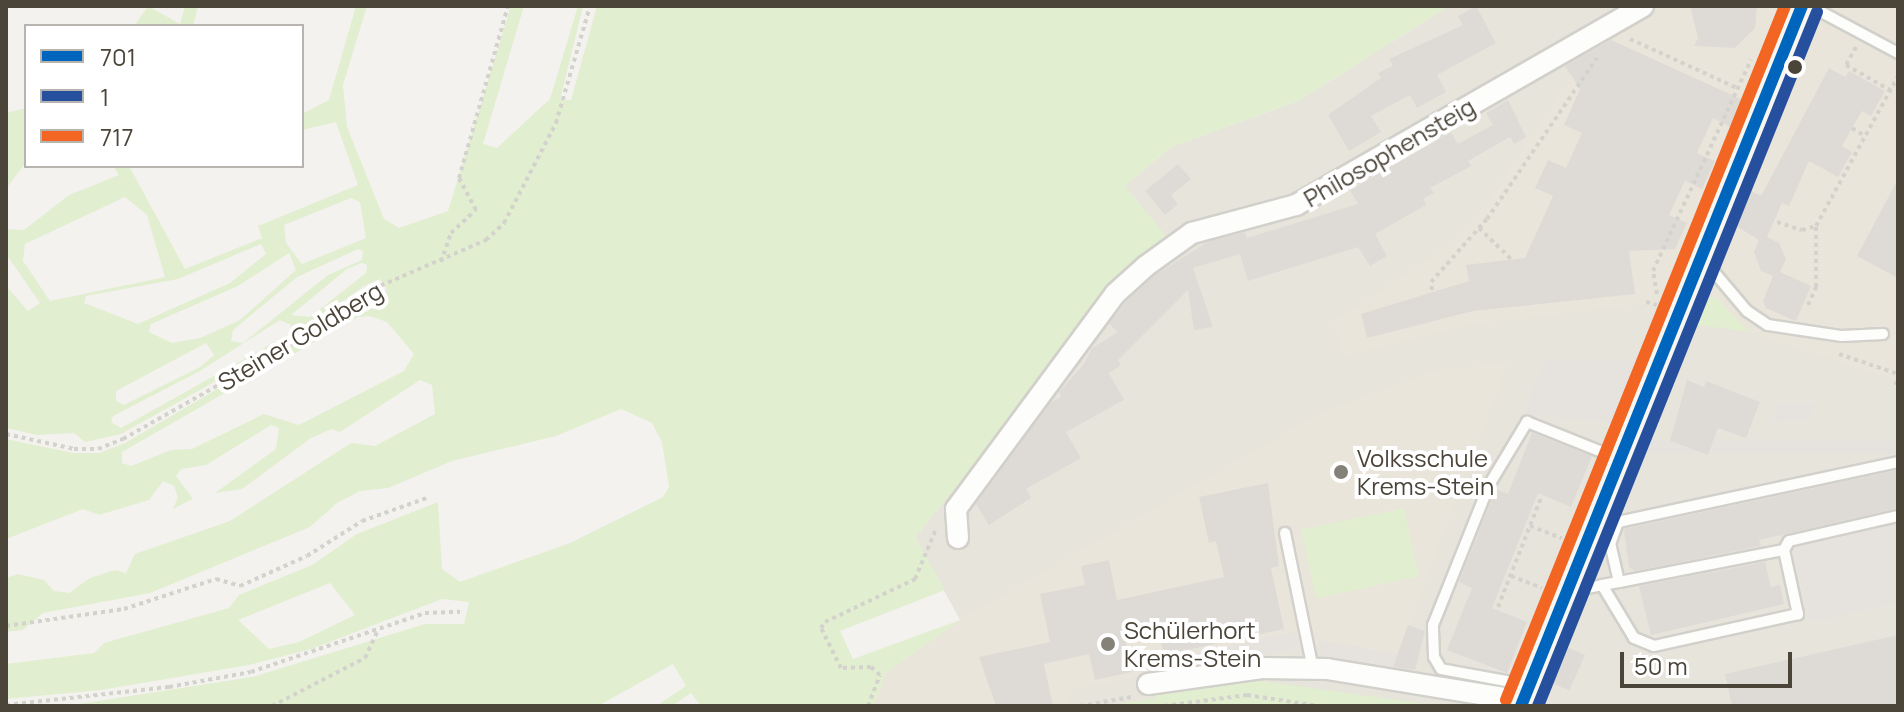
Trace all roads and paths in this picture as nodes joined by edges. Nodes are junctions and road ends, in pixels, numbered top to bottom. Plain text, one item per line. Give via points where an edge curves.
1 (508, 6) edge
2 (590, 6) edge
3 (1802, 6) edge
4 (1810, 6) edge
5 (1628, 18) edge
6 (1863, 34) junction
7 (1898, 53) edge
8 (1747, 67) dead end
9 (1898, 76) edge
10 (1737, 88) junction
11 (1890, 90) junction
12 (1852, 128) dead end
13 (1865, 136) junction
14 (1777, 222) dead end
15 (1816, 226) junction
16 (1479, 228) junction
17 (1511, 259) dead end
18 (441, 262) junction
19 (1695, 265) junction
20 (1432, 290) dead end
21 (1659, 300) dead end
22 (1808, 305) dead end
23 (1883, 334) dead end
24 (6, 434) edge
25 (1619, 458) junction
26 (1898, 462) edge
27 (427, 498) dead end
28 (1541, 498) dead end
29 (956, 509) junction
30 (1898, 516) edge
31 (1530, 526) junction
32 (1285, 533) dead end
33 (958, 538) dead end
34 (1563, 539) dead end
35 (1784, 550) junction
36 (1511, 576) junction
37 (1619, 582) junction
38 (1602, 585) junction
39 (1555, 590) junction
40 (1498, 607) dead end
41 (460, 612) dead end
42 (6, 626) edge
43 (377, 632) junction
44 (1313, 669) junction
45 (1148, 684) joint
46 (1228, 697) junction
47 (1262, 697) junction
48 (1525, 698) edge
49 (6, 705) edge
50 (1174, 705) edge
51 (272, 706) edge
52 (868, 706) edge
53 (1080, 706) edge
54 (1164, 706) edge
55 (1229, 706) edge
56 (1263, 706) edge
57 (1319, 706) edge

1 - 18 path via 459,178 476,210 451,233
2 - 18 path, Steiner Goldberg via 561,113 504,223 486,240
3 - 19 street
4 - 6 lane
5 - 10 path
5 - 16 path
5 - 29 street, Philosophensteig via 1296,205 1192,233 1146,266 1115,294
6 - 7 lane
6 - 11 path via 1846,65
8 - 10 path
9 - 11 path
10 - 21 path via 1653,271
11 - 13 path
12 - 13 path
13 - 15 path
14 - 15 path via 1795,229
15 - 22 path via 1816,287
16 - 17 path
16 - 20 path via 1431,282
18 - 24 path, Steiner Goldberg via 366,292 291,344 111,444 74,449
19 - 23 lane via 1714,272 1747,311 1768,325 1842,336
19 - 25 street
25 - 39 street
25 - 48 lane via 1527,422 1489,485 1433,625 1434,657 1441,669
26 - 37 lane via 1618,522 1610,544
27 - 42 path via 362,521 307,556 240,586 216,579 124,609
28 - 31 path
29 - 33 street
29 - 52 path via 931,535 915,579 821,628 841,668 871,667 880,675
30 - 35 lane via 1789,541
31 - 34 path
31 - 36 path
32 - 44 lane
35 - 37 lane
35 - 38 lane via 1798,614 1654,646 1634,638
36 - 39 path
36 - 40 path
37 - 38 lane
38 - 39 lane
39 - 48 street
41 - 43 path via 425,613
43 - 49 path via 251,672
43 - 51 path via 365,658
44 - 45 street via 1262,668
44 - 48 street
45 - 53 path via 1139,695
46 - 47 path
46 - 50 path
46 - 55 path
47 - 56 path
47 - 57 path
50 - 54 path

